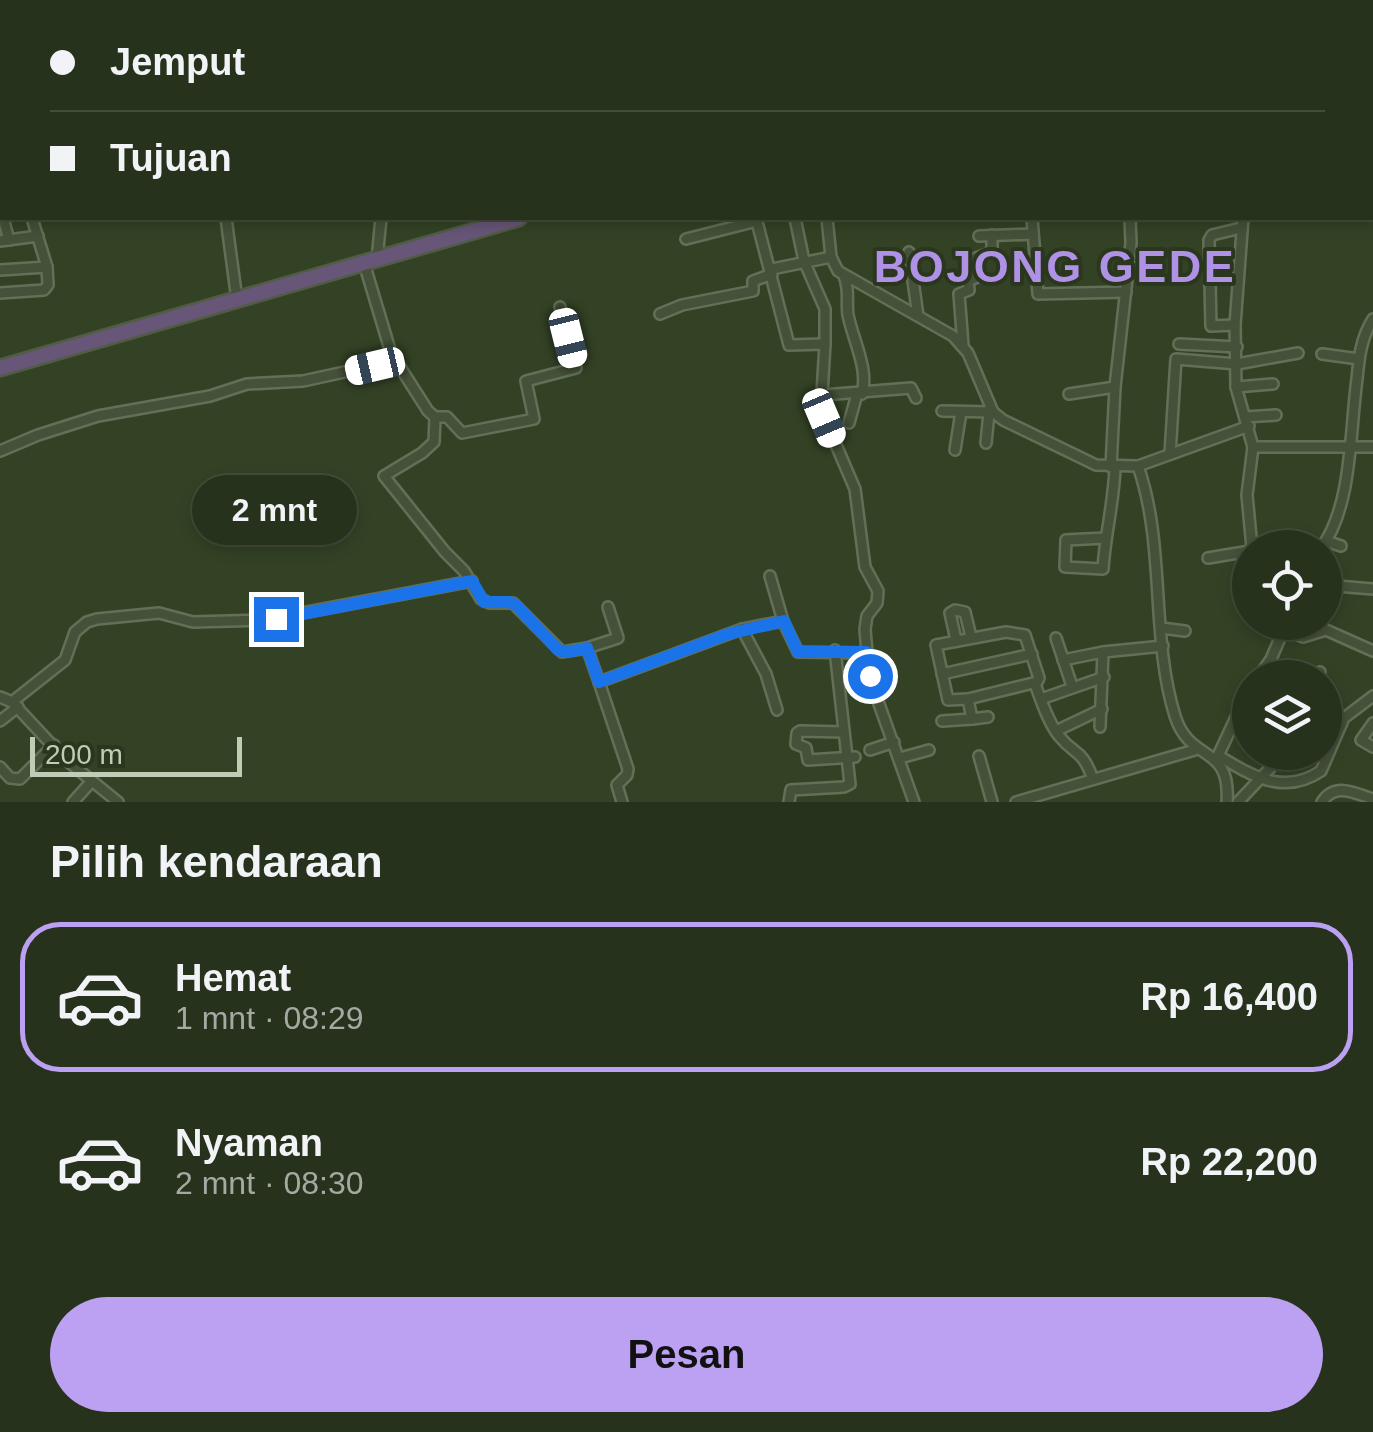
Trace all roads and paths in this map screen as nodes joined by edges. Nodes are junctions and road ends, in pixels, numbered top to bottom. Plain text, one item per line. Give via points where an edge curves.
1 (33, 220) edge
2 (226, 220) edge
3 (380, 220) edge
4 (513, 220) edge
5 (753, 220) edge
6 (757, 220) edge
7 (795, 220) edge
8 (826, 220) edge
9 (1032, 220) edge
10 (1130, 220) edge
11 (1242, 223) edge
12 (1033, 234) junction
13 (38, 236) junction
14 (979, 236) dead end
15 (992, 236) junction
16 (686, 239) dead end
17 (5, 241) edge
18 (909, 252) dead end
19 (831, 256) junction
20 (370, 261) junction
21 (804, 261) junction
22 (47, 267) junction
23 (0, 270) edge
24 (772, 271) junction
25 (844, 276) junction
26 (1126, 292) junction
27 (0, 294) edge
28 (237, 300) junction
29 (560, 307) dead end
30 (660, 314) dead end
31 (918, 316) junction
32 (1373, 319) edge
33 (1235, 324) junction
34 (824, 344) junction
35 (1179, 344) dead end
36 (963, 345) junction
37 (1361, 346) junction
38 (1237, 347) junction
39 (1373, 347) edge
40 (1298, 353) dead end
41 (1322, 354) dead end
42 (1359, 358) junction
43 (395, 361) junction
44 (1236, 364) junction
45 (0, 368) edge
46 (1273, 384) dead end
47 (1114, 387) junction
48 (1236, 387) junction
49 (860, 394) junction
50 (1070, 394) dead end
51 (822, 395) junction
52 (916, 398) dead end
53 (942, 410) dead end
54 (961, 412) junction
55 (991, 413) junction
56 (1276, 416) dead end
57 (435, 418) junction
58 (1247, 422) junction
59 (850, 423) dead end
60 (986, 443) dead end
61 (1253, 446) junction
62 (1348, 447) junction
63 (1373, 447) edge
64 (955, 450) dead end
65 (0, 452) edge
66 (1170, 454) junction
67 (1138, 466) junction
68 (1113, 467) junction
69 (1250, 530) edge
70 (1334, 530) edge
71 (1105, 538) junction
72 (1232, 553) edge
73 (1208, 558) dead end
74 (770, 576) dead end
75 (472, 581) junction
76 (1342, 587) edge
77 (1373, 589) edge
78 (608, 608) dead end
79 (784, 621) junction
80 (1160, 628) junction
81 (742, 629) junction
82 (1185, 631) dead end
83 (1342, 637) edge
84 (971, 638) junction
85 (1056, 638) dead end
86 (956, 640) junction
87 (1162, 646) junction
88 (587, 648) junction
89 (834, 650) junction
90 (1373, 651) edge
91 (866, 652) junction
92 (1103, 652) junction
93 (1032, 654) junction
94 (1063, 660) junction
95 (942, 674) junction
96 (1104, 677) junction
97 (599, 682) junction
98 (1034, 684) junction
99 (1072, 686) junction
100 (0, 696) edge
101 (1373, 696) edge
102 (968, 698) junction
103 (1041, 700) junction
104 (14, 705) junction
105 (1102, 709) junction
106 (778, 710) dead end
107 (988, 717) dead end
108 (972, 719) junction
109 (0, 721) edge
110 (942, 722) dead end
111 (1342, 723) edge
112 (1373, 723) edge
113 (1232, 725) edge
114 (1100, 727) dead end
115 (1056, 731) junction
116 (844, 732) junction
117 (894, 742) junction
118 (54, 745) junction
119 (1373, 747) edge
120 (1198, 749) junction
121 (870, 750) dead end
122 (929, 750) dead end
123 (979, 756) dead end
124 (851, 757) junction
125 (900, 758) junction
126 (1217, 758) junction
127 (0, 767) edge
128 (1268, 770) edge
129 (1321, 770) edge
130 (1093, 780) junction
131 (1258, 780) junction
132 (92, 782) junction
133 (1373, 799) edge
134 (73, 802) edge
135 (118, 802) edge
136 (622, 802) edge
137 (789, 802) edge
138 (914, 802) edge
139 (992, 802) edge
140 (1017, 802) edge
141 (1227, 802) edge
142 (1238, 802) edge
143 (1322, 802) edge

1 - 13 street
2 - 28 street
3 - 20 street
4 - 20 highway
5 - 16 street
6 - 24 street
7 - 21 street
8 - 19 street
9 - 12 street
10 - 26 street
11 - 33 street
11 - 33 street via 1209,240 1212,326
12 - 15 street
12 - 26 street via 1038,294
13 - 17 street
13 - 22 street
14 - 15 street
15 - 36 street via 992,252 976,258 978,277 959,294
18 - 31 street
19 - 21 street
19 - 25 street
20 - 28 highway
20 - 43 street
21 - 24 street
21 - 34 street via 825,309
22 - 23 street
22 - 27 street via 44,290
24 - 30 street via 753,280 753,291
24 - 34 street via 789,345
25 - 31 street
25 - 49 street via 865,381
26 - 47 street
28 - 45 highway
29 - 57 street via 576,368 526,381 534,419 462,433 447,417
31 - 36 street
32 - 37 street
33 - 38 street
34 - 51 street
35 - 38 street
36 - 55 street
37 - 39 street
37 - 42 street
38 - 44 street
40 - 44 street
41 - 42 street
42 - 62 street
43 - 57 street
43 - 65 street via 98,416
44 - 48 street
44 - 66 street via 1174,361
46 - 48 street
47 - 50 street
47 - 68 street
48 - 58 street
49 - 51 street
49 - 52 street via 911,388
49 - 59 street
51 - 91 street via 824,418 855,490 864,567 878,591 867,616
53 - 54 street
54 - 55 street
54 - 64 street
55 - 60 street
55 - 68 street via 1076,457
56 - 58 street
57 - 75 street via 434,442 384,476
58 - 61 street
58 - 66 street
61 - 62 street
61 - 69 street
62 - 63 street
62 - 70 street
66 - 67 street
67 - 68 street
67 - 80 street via 1154,536
68 - 71 street
71 - 71 street via 1066,540 1065,568 1103,569
72 - 73 street
74 - 79 street
75 - 88 street via 484,602 516,605 558,650
75 - 104 street via 265,620 193,622 159,612 97,619 80,626 65,660
76 - 77 street
78 - 88 street via 618,638
79 - 81 street
79 - 89 street via 798,652
80 - 82 street
80 - 87 street
81 - 97 street
81 - 106 street
83 - 90 street
84 - 86 street
84 - 86 street via 964,612 955,610 950,614
84 - 93 street via 1018,632
85 - 94 street
86 - 95 street via 936,646
87 - 92 street
87 - 120 street via 1175,716
88 - 97 street
89 - 91 street
89 - 116 street
91 - 117 street
92 - 94 street
92 - 96 street
93 - 95 street
93 - 98 street via 1039,678
94 - 99 street
95 - 102 street via 948,700
96 - 99 street
96 - 105 street
97 - 136 street via 628,768 616,785
98 - 102 street
98 - 103 street
99 - 103 street
100 - 104 street
101 - 111 street
102 - 108 street
103 - 115 street
104 - 109 street
104 - 118 street
105 - 114 street
105 - 115 street
107 - 108 street
108 - 110 street
112 - 119 street via 1361,740
113 - 126 street
115 - 130 street via 1082,753
116 - 124 street
116 - 124 street via 800,730 796,744 806,748 808,760
117 - 121 street
117 - 125 street
118 - 127 street via 20,778
118 - 132 street
120 - 126 street
120 - 130 street
122 - 125 street
123 - 139 street
124 - 137 street via 849,786 790,790
125 - 138 street
126 - 131 street
126 - 141 street via 1227,775
128 - 131 street
129 - 131 street via 1287,784
130 - 140 street
131 - 142 street
132 - 134 street
132 - 135 street
133 - 143 street via 1339,789

